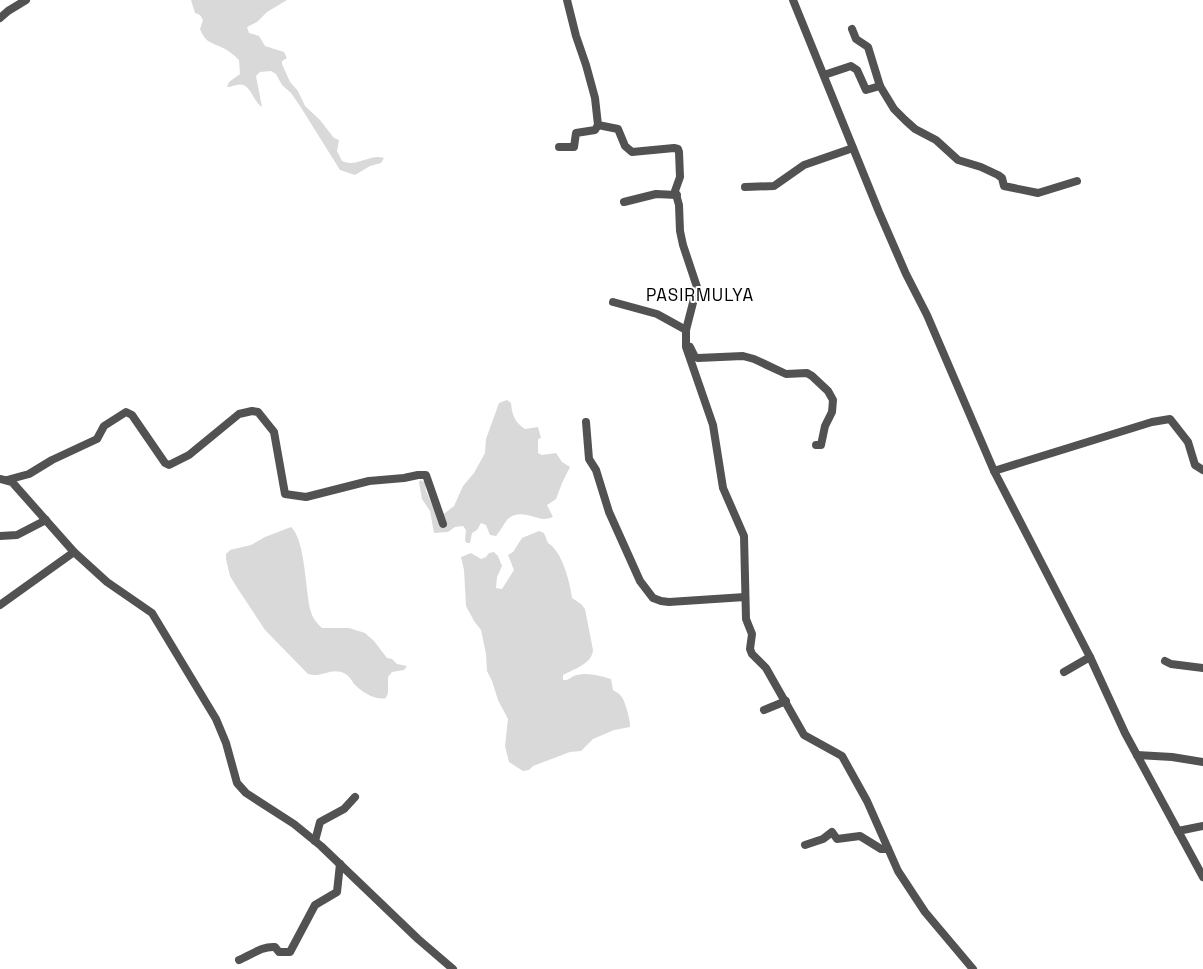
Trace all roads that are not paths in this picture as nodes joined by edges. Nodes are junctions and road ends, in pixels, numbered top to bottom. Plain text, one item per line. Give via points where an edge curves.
1 (567, 0) edge
2 (793, 0) edge
3 (23, 1) edge
4 (0, 18) edge
5 (852, 29) dead end
6 (824, 75) junction
7 (880, 86) junction
8 (598, 125) junction
9 (559, 147) dead end
10 (853, 148) junction
11 (1077, 180) dead end
12 (745, 187) dead end
13 (676, 195) junction
14 (624, 202) dead end
15 (613, 302) dead end
16 (685, 334) junction
17 (586, 422) dead end
18 (816, 445) dead end
19 (1203, 470) edge
20 (994, 471) junction
21 (4, 479) edge
22 (46, 520) junction
23 (442, 524) dead end
24 (0, 536) edge
25 (74, 552) junction
26 (745, 598) junction
27 (0, 606) edge
28 (1090, 657) junction
29 (1165, 661) dead end
30 (1203, 668) edge
31 (1064, 672) dead end
32 (786, 701) junction
33 (764, 710) dead end
34 (1137, 755) junction
35 (1203, 762) edge
36 (356, 797) dead end
37 (1203, 826) edge
38 (1178, 830) junction
39 (315, 841) junction
40 (805, 846) dead end
41 (888, 849) junction
42 (340, 864) junction
43 (1203, 877) edge
44 (240, 960) dead end
45 (453, 969) edge
46 (973, 969) edge

1 - 8 street via 595,98
2 - 6 street
3 - 4 street
5 - 7 street via 856,39 868,46
6 - 7 street via 851,66 857,70 866,90
6 - 10 street
7 - 11 street via 894,109 915,129 936,140 958,160 981,167 1002,178 1004,186 1038,193
8 - 9 street via 594,131 576,133 574,147
8 - 13 street via 618,129 625,146 632,152 678,149 680,177
10 - 12 street via 804,165 774,186
10 - 20 street via 906,274 928,314
13 - 14 street via 656,194
13 - 16 street via 683,245 697,287
15 - 16 street via 657,314
16 - 18 street via 698,358 743,356 786,374 807,373 812,376 828,391 833,400 823,442 821,446
16 - 26 street via 686,348 713,425 723,488 744,536
17 - 26 street via 588,454 609,512 640,581 653,598 670,602
19 - 20 street via 1195,465 1188,442 1170,419 1152,422
20 - 28 street
21 - 22 street via 12,482
21 - 23 street via 42,467 97,439 104,426 126,412 132,414 165,463 169,465 189,455 239,414 252,411 258,412 274,432 285,494 306,497 369,481 426,475
22 - 24 street via 17,536
22 - 25 street
25 - 27 street
25 - 39 street via 107,582 152,613 216,719 226,743 237,783 246,793
26 - 32 street via 747,621 752,634 752,654 766,668
28 - 31 street
28 - 34 street
29 - 30 street
32 - 33 street
32 - 41 street via 804,735 842,756 867,801
34 - 35 street
34 - 38 street
36 - 39 street via 344,809 320,822
37 - 38 street
38 - 43 street
39 - 42 street
40 - 41 street via 823,839 832,832 837,838 860,836 881,849
41 - 46 street via 898,871 925,912
42 - 44 street via 337,892 315,905 290,952 279,952 272,946
42 - 45 street

